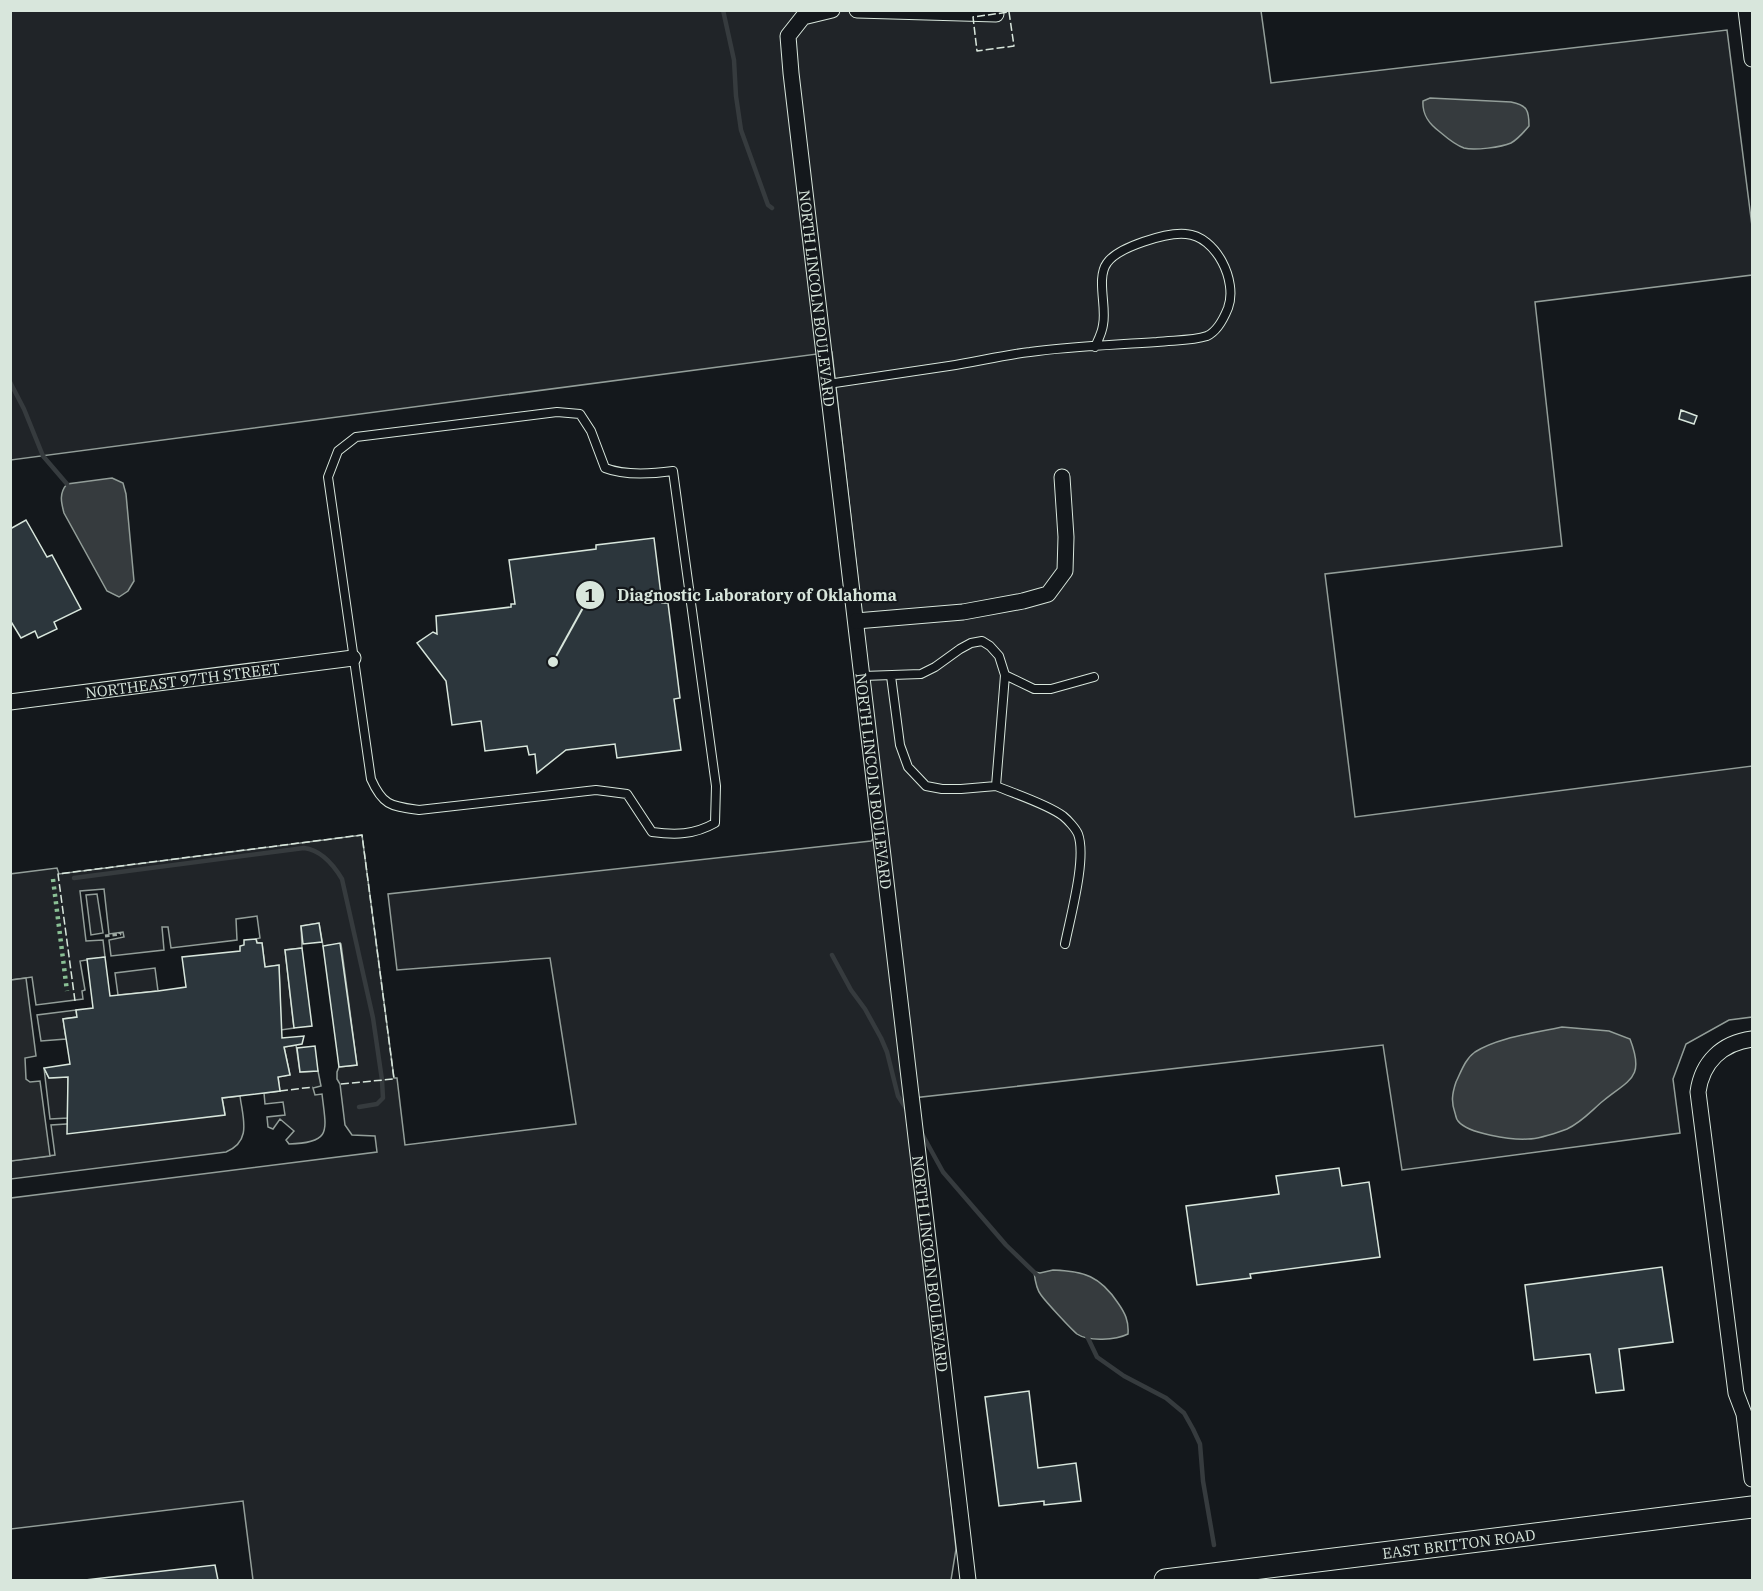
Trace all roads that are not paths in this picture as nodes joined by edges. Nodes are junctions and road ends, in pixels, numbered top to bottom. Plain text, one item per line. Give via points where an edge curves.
1 (832, 10) edge
2 (857, 10) edge
3 (1746, 10) edge
4 (996, 14) dead end
5 (1752, 59) edge
6 (1095, 347) junction
7 (828, 384) junction
8 (1062, 477) dead end
9 (856, 621) junction
10 (353, 658) junction
11 (1005, 675) junction
12 (862, 676) junction
13 (891, 676) junction
14 (1094, 677) dead end
15 (10, 702) edge
16 (996, 786) junction
17 (1065, 944) dead end
18 (1752, 1039) edge
19 (1752, 1479) edge
20 (1752, 1507) edge
21 (968, 1581) edge
22 (1165, 1581) edge

1 - 7 street, NORTH LINCOLN BOULEVARD via 803,17 788,36
2 - 4 street
3 - 5 street
6 - 6 lane via 1208,335 1223,321 1231,299 1230,278 1222,261 1205,241 1188,234 1156,238 1126,249 1107,263 1101,279 1103,326
6 - 7 lane via 1030,352
7 - 9 street, NORTH LINCOLN BOULEVARD
8 - 9 street via 1065,571 1048,594 963,612
9 - 12 street, NORTH LINCOLN BOULEVARD
10 - 10 lane via 328,477 338,451 356,437 557,412 580,414 605,468 615,472 673,471 716,786 715,824 675,836 652,832 627,794 596,790 418,810 393,806 378,796 370,779
10 - 15 street, NORTHEAST 97TH STREET
11 - 13 lane via 999,656 982,642 966,646 921,674
11 - 14 lane via 1034,689 1051,689
11 - 16 lane
12 - 13 lane
12 - 21 street, NORTH LINCOLN BOULEVARD
13 - 16 lane via 900,745 908,767 926,786
16 - 17 lane via 1064,816 1078,833 1078,873
18 - 19 street via 1722,1050 1706,1065 1698,1092 1736,1393 1744,1414
20 - 22 main road, EAST BRITTON ROAD

